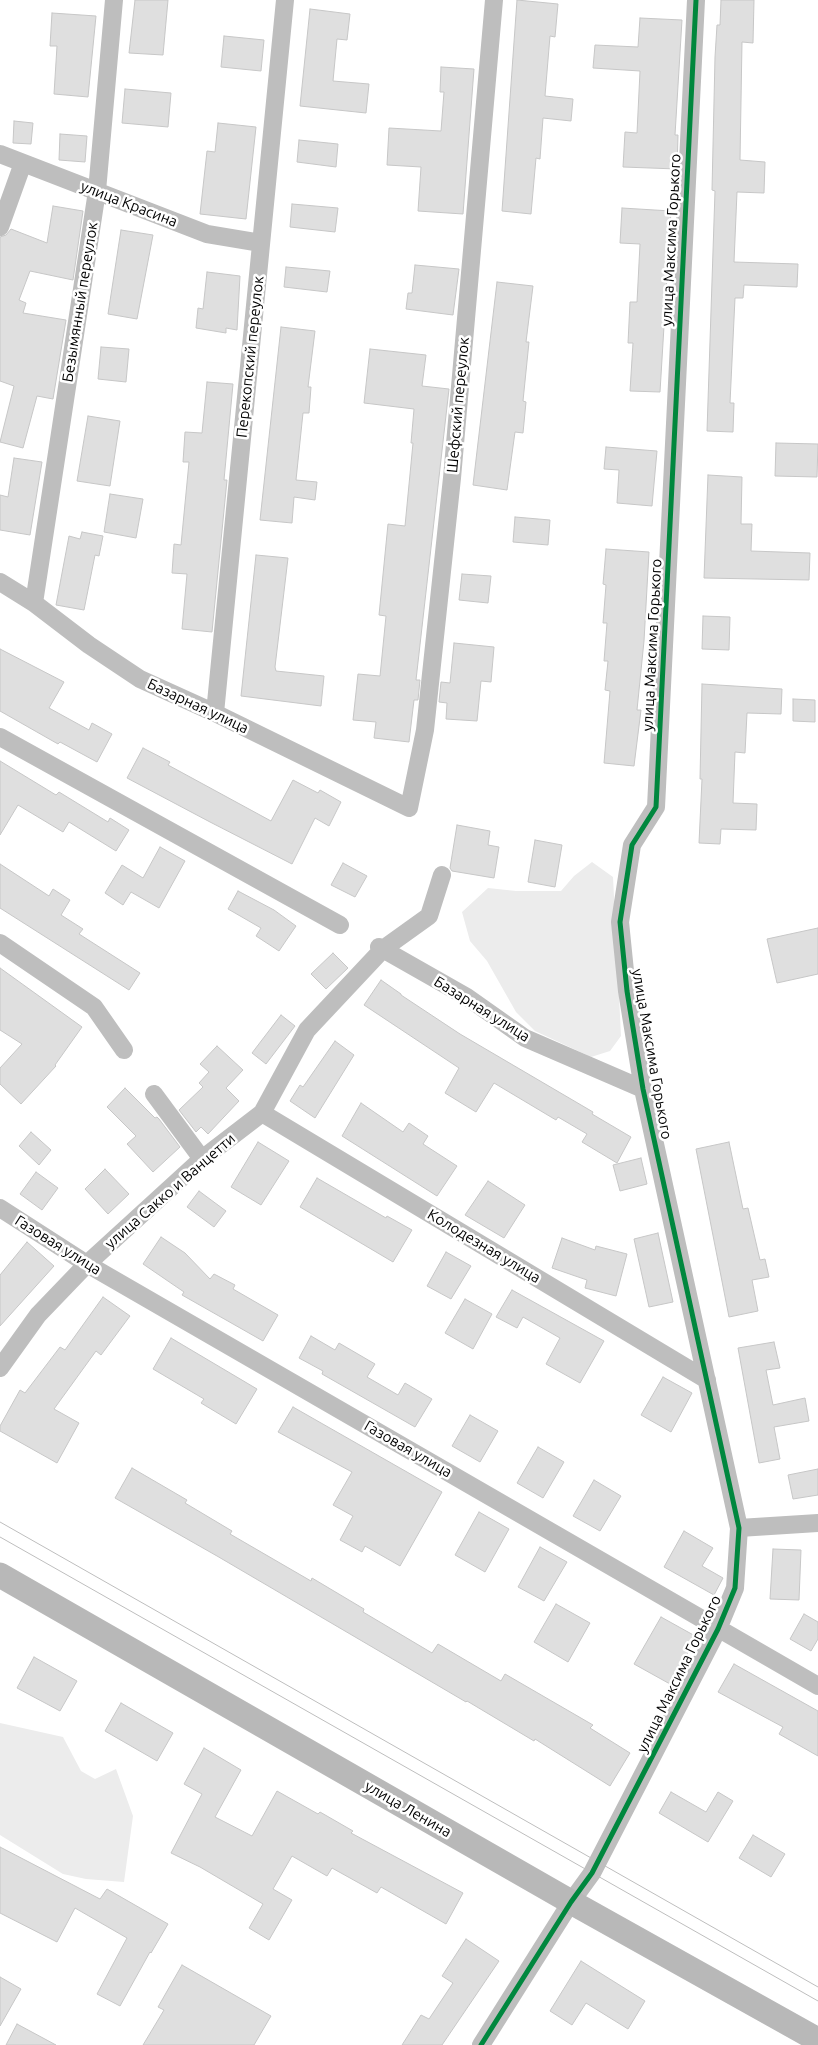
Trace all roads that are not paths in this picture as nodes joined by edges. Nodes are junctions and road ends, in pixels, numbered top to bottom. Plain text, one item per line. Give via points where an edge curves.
1 (114, 0) edge
2 (285, 0) edge
3 (494, 0) edge
4 (696, 0) edge
5 (0, 154) edge
6 (23, 163) junction
7 (97, 192) junction
8 (0, 227) edge
9 (261, 243) junction
10 (0, 582) edge
11 (34, 603) junction
12 (215, 713) junction
13 (0, 737) edge
14 (409, 808) joint
15 (442, 875) dead end
16 (340, 925) dead end
17 (0, 943) edge
18 (381, 948) junction
19 (124, 1050) dead end
20 (643, 1089) junction
21 (154, 1094) dead end
22 (262, 1113) junction
23 (202, 1159) junction
24 (0, 1208) edge
25 (87, 1264) junction
26 (0, 1368) edge
27 (707, 1380) junction
28 (818, 1523) edge
29 (739, 1528) junction
30 (0, 1575) edge
31 (718, 1629) junction
32 (818, 1686) edge
33 (570, 1902) junction
34 (818, 2040) edge
35 (481, 2045) edge

1 - 7 street, Безымянный переулок
2 - 9 street, Перекопский переулок
3 - 14 street, Шефский переулок via 451,487 425,730
4 - 20 street, улица Максима Горького via 656,807 632,845 620,922
5 - 6 street, улица Красина
6 - 7 street, улица Красина
6 - 8 street
7 - 9 street, улица Красина via 207,234
7 - 11 street, Безымянный переулок
9 - 12 street, Перекопский переулок
10 - 11 street, Базарная улица
11 - 12 street, Базарная улица via 89,646 140,679
12 - 14 street, Базарная улица
13 - 16 street
15 - 18 street, улица Сакко и Ванцетти via 429,916
17 - 19 street via 94,1007
18 - 20 street, Базарная улица via 467,997 525,1038
18 - 22 street, улица Сакко и Ванцетти via 307,1030
20 - 27 street, улица Максима Горького
21 - 23 street
22 - 23 street, улица Сакко и Ванцетти
22 - 27 street, Колодезная улица
23 - 25 street, улица Сакко и Ванцетти
24 - 25 street, Газовая улица
25 - 26 street, улица Сакко и Ванцетти via 38,1315
25 - 31 street, Газовая улица
27 - 29 street, улица Максима Горького
28 - 29 street
29 - 31 street, улица Максима Горького via 735,1588
30 - 33 main road, улица Ленина
31 - 32 street, Газовая улица
31 - 33 street, улица Максима Горького via 594,1868
33 - 34 main road, улица Ленина
33 - 35 street, улица Максима Горького

